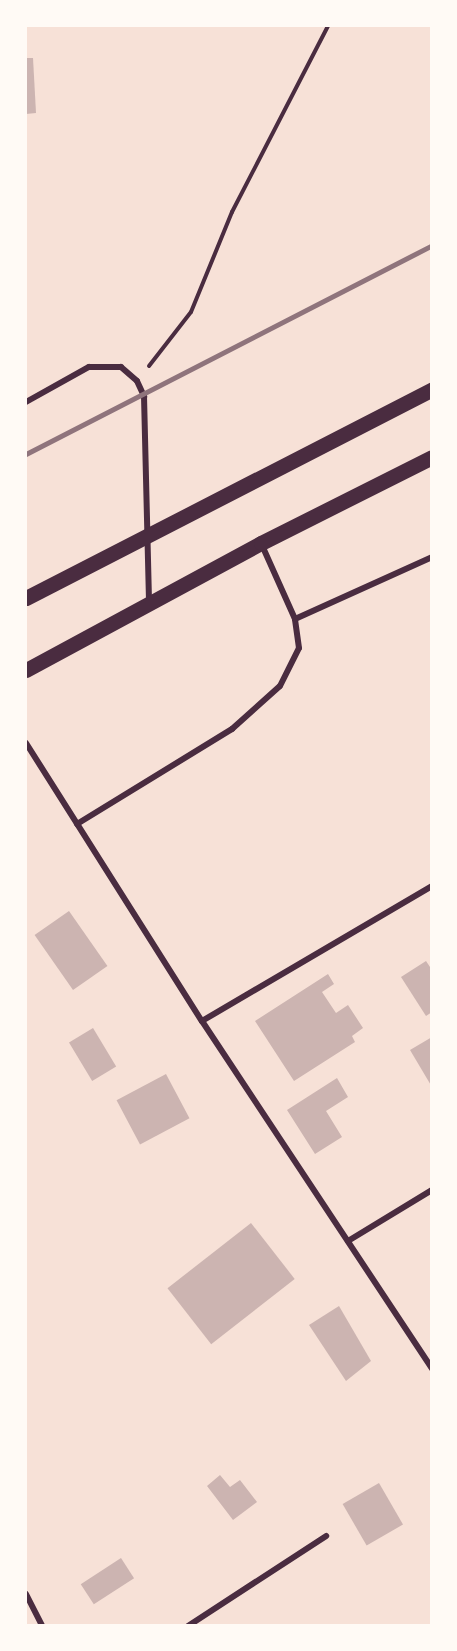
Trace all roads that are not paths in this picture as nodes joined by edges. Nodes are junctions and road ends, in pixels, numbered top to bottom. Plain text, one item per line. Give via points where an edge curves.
1 (432, 388) edge
2 (26, 402) edge
3 (432, 457) edge
4 (147, 535) junction
5 (261, 543) junction
6 (432, 557) edge
7 (26, 598) edge
8 (149, 605) junction
9 (295, 619) junction
10 (26, 670) edge
11 (26, 743) edge
12 (77, 824) junction
13 (432, 886) edge
14 (202, 1021) junction
15 (432, 1190) edge
16 (348, 1241) junction
17 (432, 1370) edge
18 (326, 1536) dead end
19 (26, 1594) edge
20 (42, 1626) edge
21 (188, 1626) edge

1 - 4 main road
2 - 4 street via 89,367 120,367 137,381 144,396
3 - 5 main road
4 - 7 main road
4 - 8 street
5 - 8 main road
5 - 9 street
6 - 9 street
8 - 10 main road
9 - 12 street via 299,648 280,686 232,729
11 - 12 street
12 - 14 street
13 - 14 street
14 - 16 street
15 - 16 street
16 - 17 street
18 - 21 street
19 - 20 street

